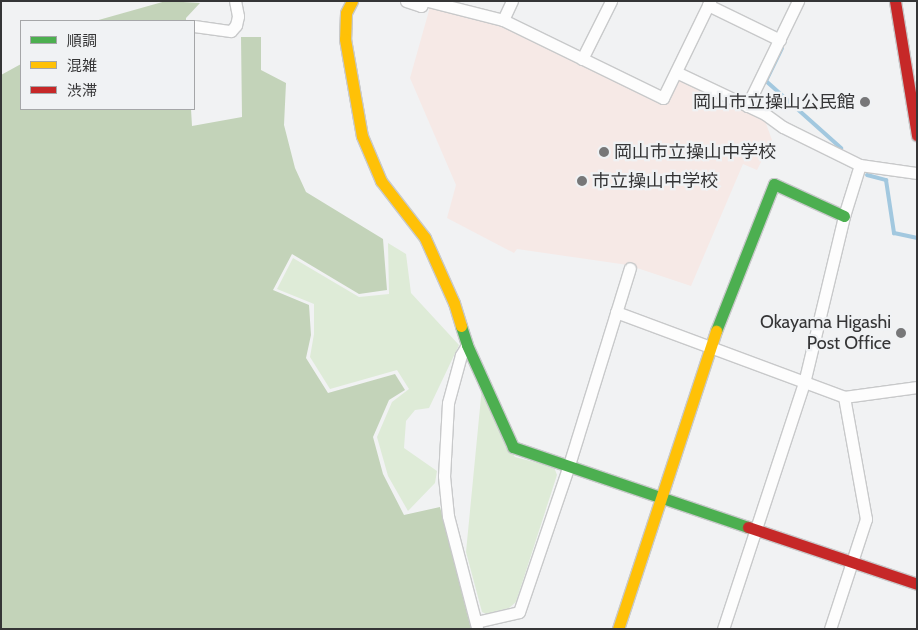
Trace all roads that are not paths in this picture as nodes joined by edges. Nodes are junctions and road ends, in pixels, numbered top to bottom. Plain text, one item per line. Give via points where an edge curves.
1 (235, 1) edge
2 (352, 1) edge
3 (406, 1) edge
4 (424, 1) edge
5 (428, 1) edge
6 (512, 1) edge
7 (611, 1) edge
8 (798, 1) edge
9 (894, 1) edge
10 (906, 1) edge
11 (709, 3) edge
12 (503, 20) junction
13 (195, 26) edge
14 (780, 40) junction
15 (582, 59) junction
16 (917, 66) edge
17 (676, 72) junction
18 (747, 106) junction
19 (917, 135) edge
20 (860, 165) junction
21 (917, 173) edge
22 (844, 216) junction
23 (630, 268) dead end
24 (616, 312) junction
25 (467, 344) junction
26 (709, 348) junction
27 (804, 383) junction
28 (917, 386) edge
29 (844, 397) junction
30 (568, 468) junction
31 (660, 498) junction
32 (755, 531) junction
33 (852, 562) junction
34 (917, 584) edge
35 (476, 625) edge
36 (618, 629) edge
37 (723, 629) edge
38 (830, 629) edge

1 - 13 street via 238,16 231,31
2 - 25 main road via 346,13 345,39 362,136 381,180 425,238 454,303
3 - 4 street via 421,6
5 - 12 street
6 - 12 street
7 - 15 street
8 - 14 street
9 - 19 main road
10 - 16 main road
11 - 14 street
11 - 17 street
12 - 15 street
14 - 18 street
15 - 17 street via 663,98
17 - 18 street
18 - 20 street
20 - 21 street
20 - 22 street
22 - 26 main road via 774,184
22 - 27 street
23 - 24 street
24 - 26 street
24 - 30 street
25 - 30 main road via 513,448
25 - 35 street via 448,403 444,476 448,516
26 - 27 street
26 - 31 main road
27 - 29 street
27 - 32 street
28 - 29 street
29 - 33 street via 866,519
30 - 31 main road
30 - 35 street via 519,612
31 - 32 main road
31 - 36 main road
32 - 33 main road
32 - 37 street
33 - 34 main road
33 - 38 street

